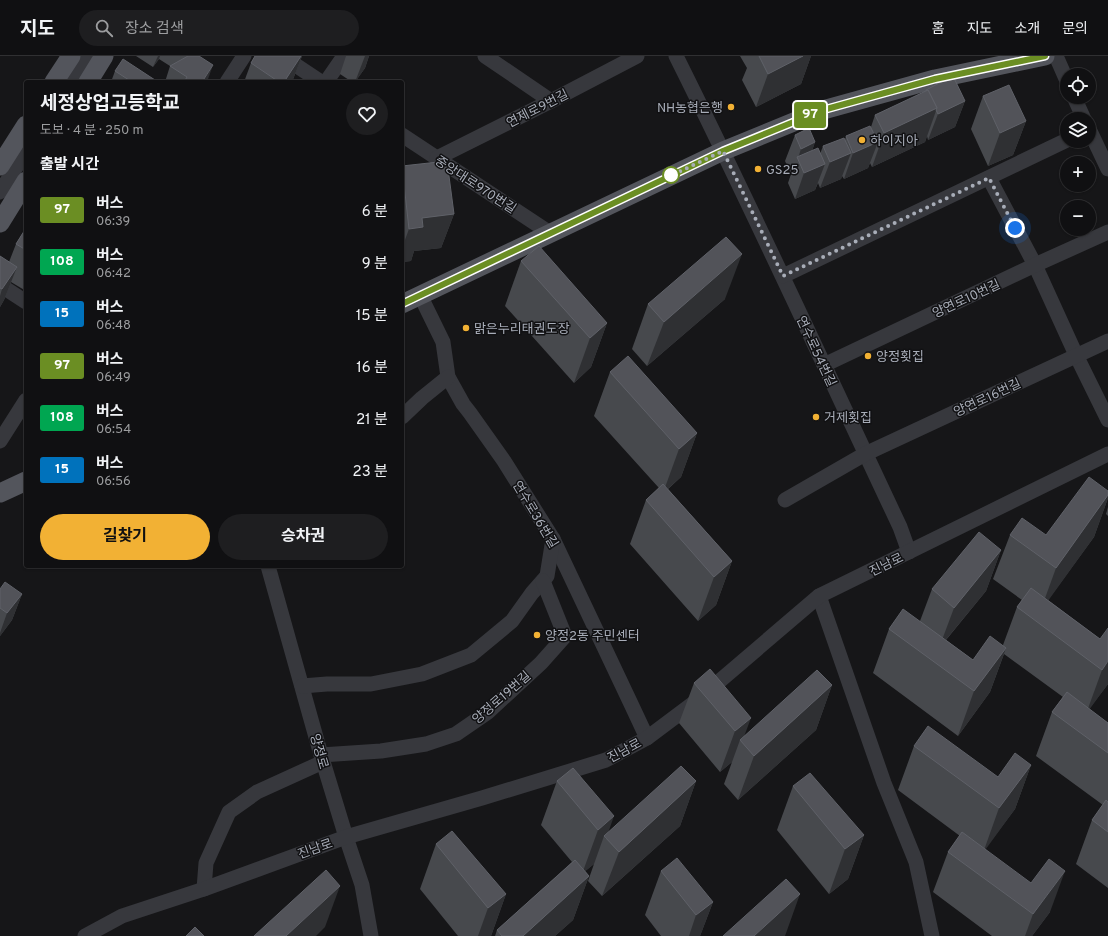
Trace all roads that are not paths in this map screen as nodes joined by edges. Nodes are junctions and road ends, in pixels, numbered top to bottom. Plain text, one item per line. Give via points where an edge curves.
1 (70, 56) edge
2 (88, 56) edge
3 (104, 56) edge
4 (244, 56) edge
5 (282, 56) edge
6 (344, 56) edge
7 (485, 56) edge
8 (637, 56) edge
9 (676, 56) edge
10 (1045, 56) edge
11 (1056, 56) edge
12 (1061, 68) edge
13 (55, 80) edge
14 (72, 80) edge
15 (89, 80) edge
16 (228, 80) edge
17 (318, 80) edge
18 (327, 80) edge
19 (551, 101) junction
20 (24, 128) edge
21 (404, 136) edge
22 (1060, 143) edge
23 (1096, 144) edge
24 (723, 151) junction
25 (24, 155) edge
26 (437, 158) junction
27 (0, 166) edge
28 (1108, 168) edge
29 (989, 178) junction
30 (24, 185) edge
31 (0, 192) edge
32 (0, 223) edge
33 (1108, 232) edge
34 (550, 233) junction
35 (1035, 266) junction
36 (783, 276) junction
37 (0, 285) edge
38 (420, 295) junction
39 (24, 301) edge
40 (404, 303) edge
41 (1108, 340) edge
42 (1076, 356) junction
43 (824, 365) junction
44 (448, 377) junction
45 (24, 403) edge
46 (404, 415) edge
47 (1108, 420) edge
48 (0, 441) edge
49 (865, 454) junction
50 (1108, 454) edge
51 (24, 482) edge
52 (0, 493) edge
53 (785, 500) dead end
54 (553, 539) junction
55 (910, 552) junction
56 (269, 568) edge
57 (543, 581) junction
58 (819, 596) junction
59 (302, 686) junction
60 (647, 738) junction
61 (322, 758) junction
62 (346, 837) junction
63 (204, 888) junction
64 (84, 936) edge
65 (371, 936) edge
66 (932, 936) edge

1 - 13 main road
2 - 14 street
3 - 15 main road
4 - 16 street
5 - 17 street
6 - 18 street
7 - 19 street
8 - 19 street, 연제로9번길
9 - 24 street, 연수로54번길
10 - 24 main road via 935,79 823,110
11 - 12 street
19 - 26 street, 연제로9번길
20 - 27 main road
21 - 26 street, 중앙대로970번길
22 - 29 street
23 - 28 street
24 - 34 main road
24 - 36 street, 연수로54번길
25 - 31 street
26 - 34 street, 중앙대로970번길
29 - 35 street
29 - 36 street
30 - 32 main road
33 - 35 street, 양연로10번길
34 - 38 main road
35 - 42 street
35 - 43 street, 양연로10번길
36 - 43 street, 연수로54번길
37 - 39 street
38 - 40 main road
38 - 44 street, 연수로36번길 via 443,342
41 - 42 street, 양연로16번길
42 - 47 street
42 - 49 street, 양연로16번길
43 - 49 street, 연수로54번길
44 - 46 street
44 - 54 street, 연수로36번길 via 463,404 504,461
45 - 48 street
49 - 53 street, 양연로16번길
49 - 55 street, 연수로54번길
50 - 55 street, 진남로
51 - 52 main road
54 - 57 street via 547,576
54 - 60 street, 연수로36번길
55 - 58 street, 진남로
56 - 59 street, 양정로
57 - 59 street via 512,621 471,655 422,674 371,684
57 - 61 street, 양정로19번길 via 565,636 541,663 488,712 456,734 426,744
58 - 60 street, 진남로 via 695,702
58 - 66 street via 884,783 916,862
59 - 61 street, 양정로
60 - 62 street, 진남로 via 606,760
61 - 62 street, 양정로
61 - 63 street via 257,792 229,812 206,863
62 - 63 street, 진남로
62 - 65 street, 양정로 via 362,885
63 - 64 street, 진남로 via 122,916

